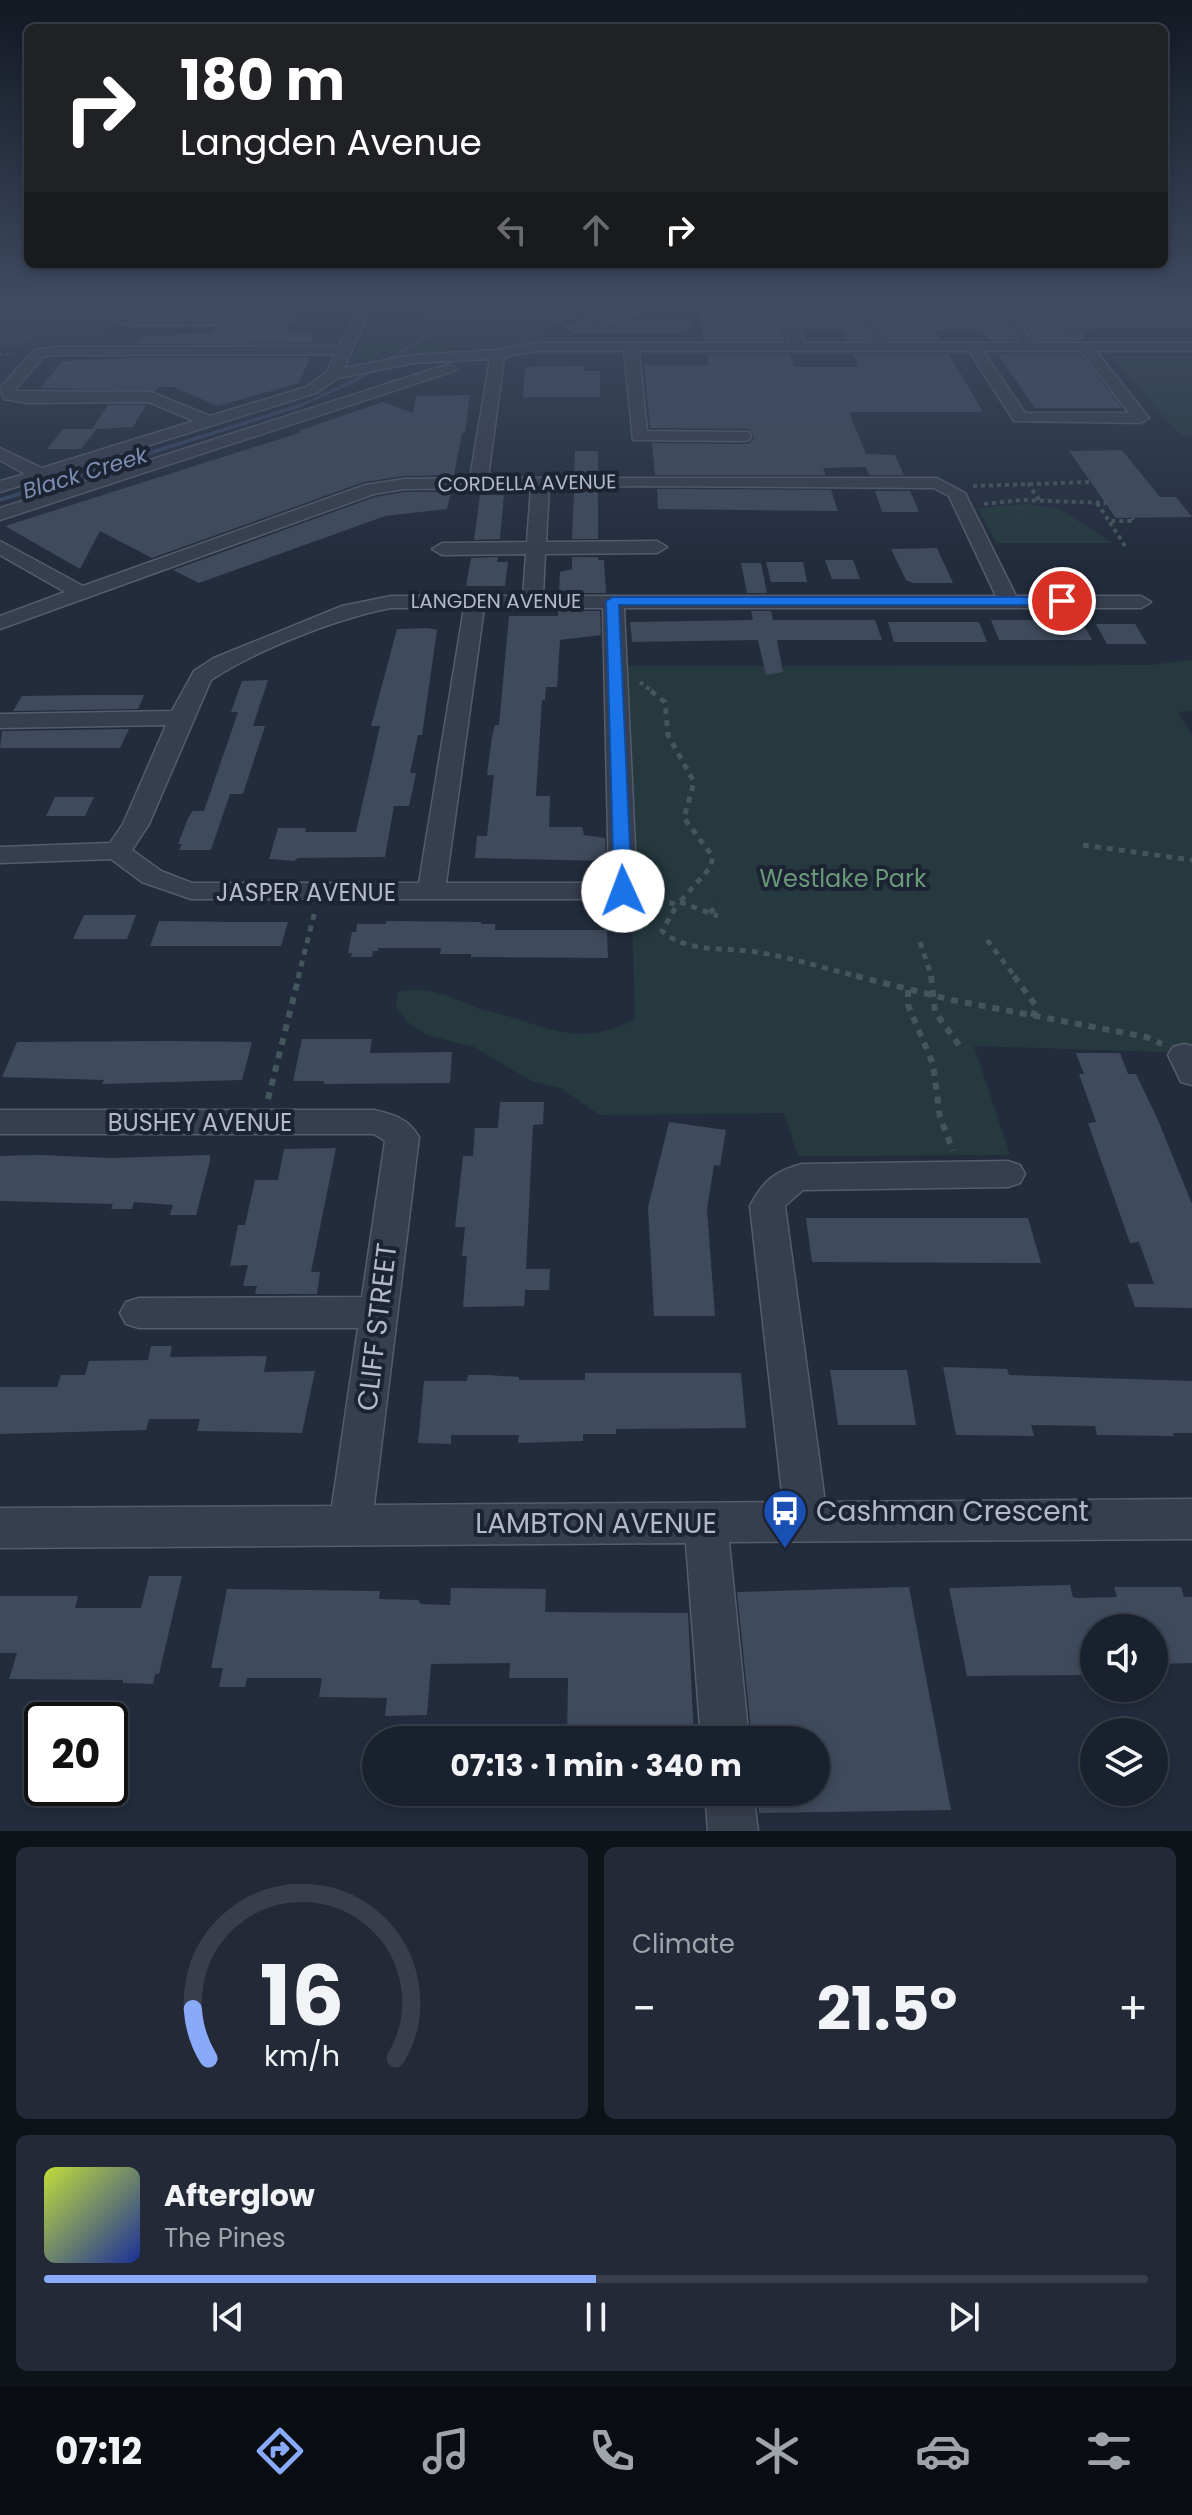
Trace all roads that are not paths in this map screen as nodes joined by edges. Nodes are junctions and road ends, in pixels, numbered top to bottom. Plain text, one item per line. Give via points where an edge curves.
1 (7, 389) edge
2 (311, 389) edge
3 (492, 389) edge
4 (635, 389) edge
5 (1001, 389) edge
6 (1119, 389) edge
7 (382, 390) edge
8 (210, 422) junction
9 (743, 436) dead end
10 (0, 453) edge
11 (39, 474) junction
12 (540, 482) junction
13 (478, 483) junction
14 (0, 487) edge
15 (0, 514) edge
16 (0, 547) edge
17 (657, 547) dead end
18 (537, 548) junction
19 (442, 549) dead end
20 (81, 593) junction
21 (1008, 600) junction
22 (533, 601) junction
23 (613, 601) junction
24 (475, 602) junction
25 (1141, 602) dead end
26 (0, 623) edge
27 (180, 718) junction
28 (0, 721) edge
29 (118, 851) junction
30 (0, 855) edge
31 (431, 892) junction
32 (0, 1122) edge
33 (397, 1132) joint
34 (1008, 1174) dead end
35 (379, 1312) junction
36 (139, 1313) dead end
37 (1192, 1519) edge
38 (706, 1522) junction
39 (806, 1522) junction
40 (351, 1523) junction
41 (0, 1528) edge
42 (724, 1726) edge
43 (730, 1806) edge
44 (733, 1831) edge

1 - 8 street via 10,396 28,398 151,397
2 - 8 street
3 - 13 street
4 - 9 street via 639,436
5 - 6 street via 1020,418 1141,418
7 - 15 street
8 - 11 street
10 - 11 street
11 - 14 street
12 - 13 street, CORDELLA AVENUE
12 - 18 street
12 - 21 street, CORDELLA AVENUE via 937,483 956,493
13 - 20 street, CORDELLA AVENUE via 371,489
16 - 20 street
17 - 18 street
18 - 19 street
18 - 22 street
20 - 26 street, CORDELLA AVENUE
21 - 23 street, LANGDEN AVENUE
21 - 25 street, LANGDEN AVENUE
22 - 23 street, LANGDEN AVENUE
22 - 24 street, LANGDEN AVENUE
23 - 31 street, JASPER AVENUE via 613,668 634,893
24 - 27 street, LANGDEN AVENUE via 391,602 349,610 222,663 202,676
24 - 31 street
27 - 28 street
27 - 29 street, LANGDEN AVENUE via 136,824
29 - 30 street
29 - 31 street, JASPER AVENUE via 134,868 191,891
32 - 33 street, BUSHEY AVENUE via 374,1122
33 - 35 street, CLIFF STREET via 402,1137
34 - 39 street via 802,1177 774,1190 767,1206
35 - 36 street
35 - 40 street, CLIFF STREET
37 - 39 street, LAMBTON AVENUE
38 - 39 street, LAMBTON AVENUE
38 - 40 street, LAMBTON AVENUE
38 - 42 street
40 - 41 street, LAMBTON AVENUE
43 - 44 street

